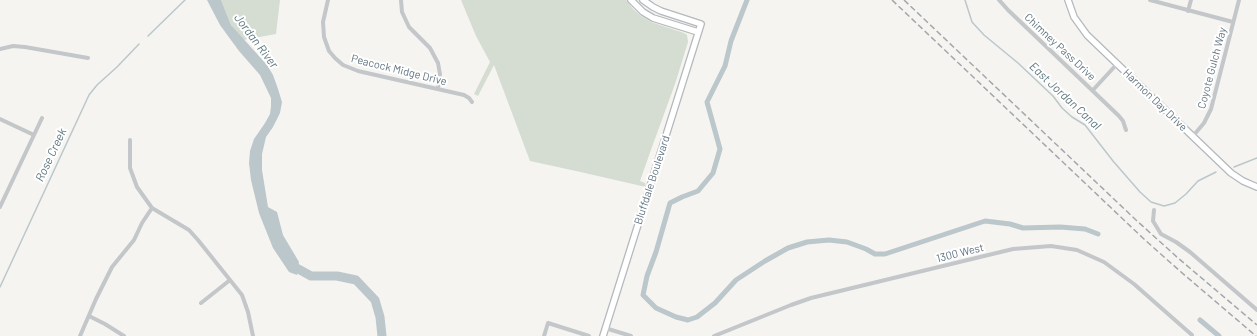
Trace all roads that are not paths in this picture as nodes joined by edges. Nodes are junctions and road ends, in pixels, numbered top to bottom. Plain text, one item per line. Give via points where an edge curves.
1 (328, 0) edge
2 (401, 0) edge
3 (631, 0) edge
4 (643, 0) edge
5 (999, 0) edge
6 (1068, 0) edge
7 (1150, 0) edge
8 (1191, 0) edge
9 (1239, 0) edge
10 (1188, 10) junction
11 (1233, 22) junction
12 (698, 32) junction
13 (0, 49) edge
14 (88, 58) dead end
15 (1117, 64) junction
16 (438, 89) junction
17 (1092, 90) junction
18 (472, 102) dead end
19 (42, 118) dead end
20 (0, 119) edge
21 (1126, 130) dead end
22 (34, 135) junction
23 (1193, 136) junction
24 (130, 140) dead end
25 (1257, 187) edge
26 (0, 207) edge
27 (152, 208) junction
28 (1154, 210) dead end
29 (230, 280) junction
30 (201, 303) dead end
31 (1257, 310) edge
32 (89, 316) junction
33 (605, 328) junction
34 (1192, 335) edge
35 (80, 336) edge
36 (124, 336) edge
37 (253, 336) edge
38 (544, 336) edge
39 (589, 336) edge
40 (603, 336) edge
41 (631, 336) edge
42 (714, 336) edge

1 - 16 street, Peacock Midge Drive via 323,22 324,38 329,51 339,62 358,71
2 - 16 street via 402,12 409,27 430,48 438,63
3 - 12 street via 653,18
4 - 12 street, Bluffdale Boulevard via 661,11 701,24
5 - 17 street, Chimney Pass Drive
6 - 15 street, Harmon Day Drive via 1082,29
7 - 10 street
8 - 10 street
9 - 11 street, Coyote Gulch Way
10 - 11 street
11 - 23 street, Coyote Gulch Way via 1209,114
12 - 33 street, Bluffdale Boulevard
13 - 14 street via 25,47
15 - 17 street
15 - 23 street, Harmon Day Drive
16 - 18 street, Peacock Midge Drive via 467,96
17 - 21 street, Chimney Pass Drive via 1120,116
19 - 22 street
20 - 22 street
22 - 26 street
23 - 25 street, Harmon Day Drive via 1231,172
24 - 27 street via 130,168 137,188
27 - 29 street via 189,230
27 - 32 street via 134,240 112,267
28 - 31 street via 1153,221 1161,234 1190,252
29 - 30 street
29 - 37 street via 242,295
32 - 35 street
32 - 36 street
33 - 40 street, Bluffdale Boulevard
33 - 41 street
34 - 42 street, 1300 West via 1134,284 1104,262 1077,250 1051,246 1013,250 811,298
38 - 39 street via 548,323

